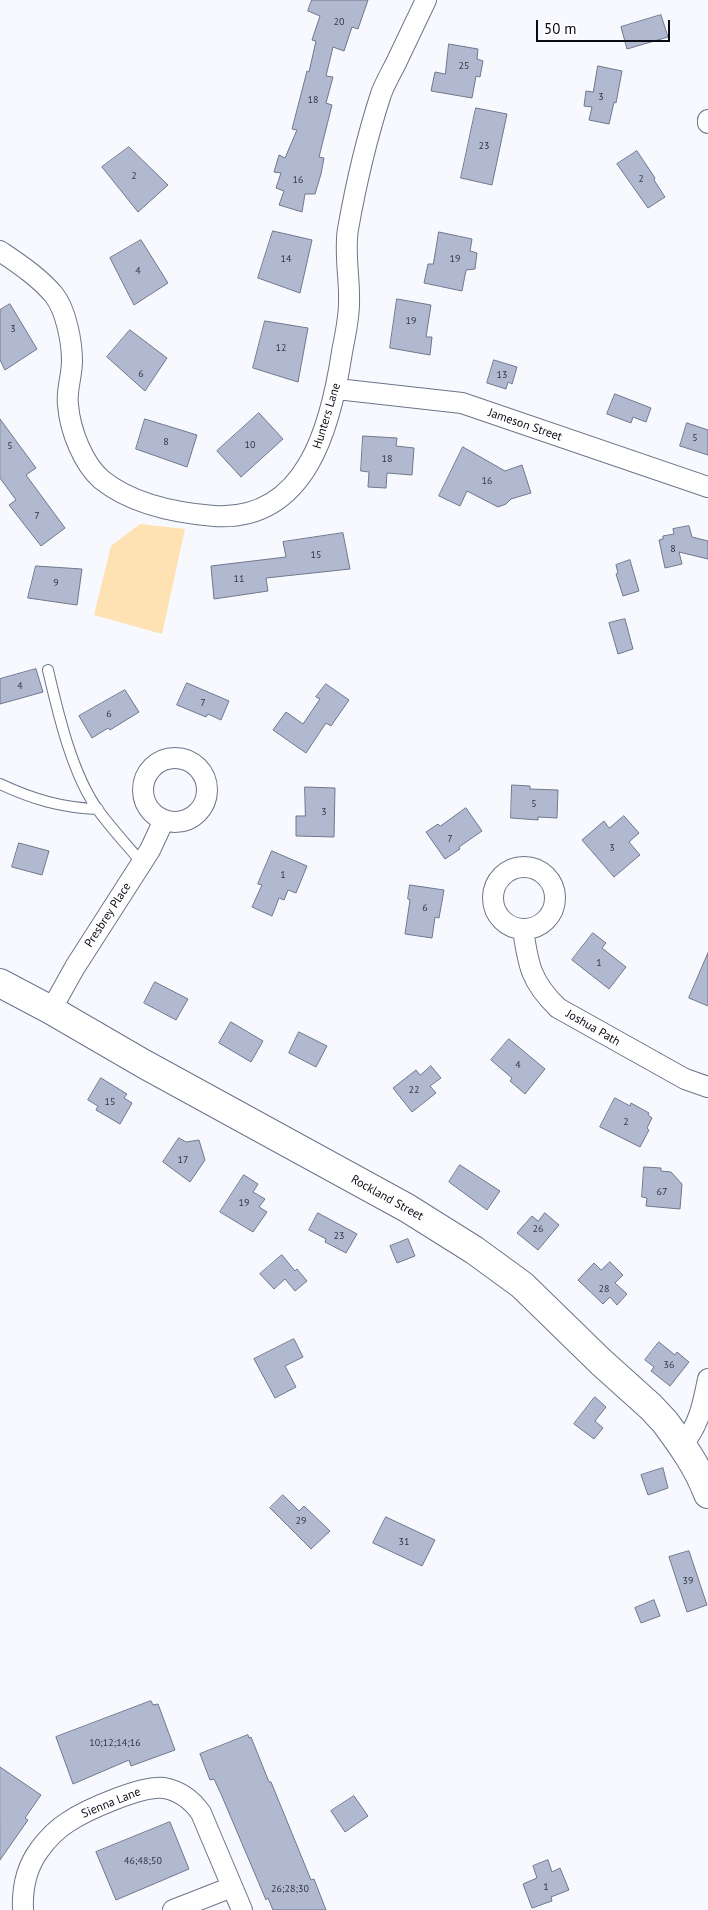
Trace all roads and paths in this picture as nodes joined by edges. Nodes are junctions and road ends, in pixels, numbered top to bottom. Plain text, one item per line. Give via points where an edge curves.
1 (426, 0) edge
2 (0, 252) edge
3 (337, 389) junction
4 (708, 488) edge
5 (48, 670) dead end
6 (0, 784) edge
7 (98, 809) junction
8 (164, 820) dead end
9 (142, 863) junction
10 (523, 929) dead end
11 (0, 983) edge
12 (51, 1010) junction
13 (708, 1087) edge
14 (708, 1379) edge
15 (682, 1445) junction
16 (708, 1494) edge
17 (232, 1887) junction
18 (22, 1910) edge
19 (173, 1910) edge
20 (242, 1910) edge

1 - 3 street, Hunters Lane via 382,92 363,161 348,232 349,305
2 - 3 street, Hunters Lane via 25,268 55,296 68,326 72,361 67,404 72,430 84,457 101,479 128,496 198,515 230,517 259,510 289,492 299,480 318,450
3 - 4 street, Jameson Street via 462,403
5 - 7 lane via 68,742
6 - 7 lane via 59,806
7 - 9 lane
8 - 9 street, Presbrey Place
9 - 12 street, Presbrey Place
10 - 13 street, Joshua Path via 533,977 558,1008 685,1079
11 - 12 street, Rockland Street
12 - 15 street, Rockland Street via 407,1208 500,1268 651,1406
14 - 15 street via 698,1420
15 - 16 street, Rockland Street
17 - 18 street, Sienna Lane via 196,1805 173,1790 154,1788 136,1792 75,1818 52,1835 30,1867 24,1885
17 - 19 street
17 - 20 street, Sienna Lane

